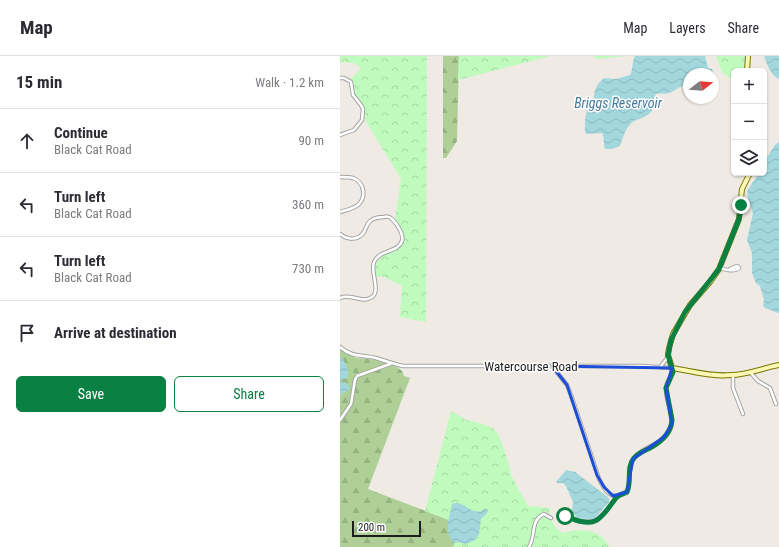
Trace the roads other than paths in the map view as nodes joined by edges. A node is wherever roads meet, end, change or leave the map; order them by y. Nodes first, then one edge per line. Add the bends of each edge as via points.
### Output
1 (748, 56) edge
2 (747, 68) edge
3 (340, 78) edge
4 (340, 135) edge
5 (748, 176) edge
6 (340, 177) edge
7 (340, 212) edge
8 (340, 234) edge
9 (719, 268) junction
10 (730, 269) dead end
11 (340, 298) edge
12 (340, 347) edge
13 (668, 356) junction
14 (390, 364) junction
15 (779, 365) edge
16 (552, 366) junction
17 (661, 366) junction
18 (672, 368) junction
19 (750, 372) junction
20 (733, 375) junction
21 (776, 404) dead end
22 (743, 414) dead end
23 (340, 420) edge
24 (617, 496) junction
25 (565, 516) dead end
26 (551, 518) dead end
27 (529, 547) edge

1 - 2 street
3 - 4 street via 351,82 353,95 361,105 363,115 361,123 354,130
5 - 9 street via 742,189 739,219
6 - 7 street via 357,180 362,186 363,193 357,205
8 - 11 street via 346,238 355,238 363,233 370,221 385,216 393,219 402,233 400,245 379,255 374,263 374,296 363,300 348,295
9 - 10 street
9 - 13 street via 685,312 671,340
12 - 14 street via 352,354
13 - 17 street
13 - 18 street
14 - 16 street, Watercourse Road
14 - 23 street via 357,376 351,404
15 - 19 street
16 - 17 street, Watercourse Road
16 - 24 street via 572,395 599,478 607,491
17 - 18 street, Watercourse Road
18 - 20 street via 700,374
18 - 24 street via 666,388 672,416 670,428 664,438 633,459 629,468 628,489
19 - 20 street
19 - 21 street via 758,381 770,388
20 - 22 street via 733,388
24 - 25 street via 595,521 574,520
26 - 27 street via 544,514 538,518

